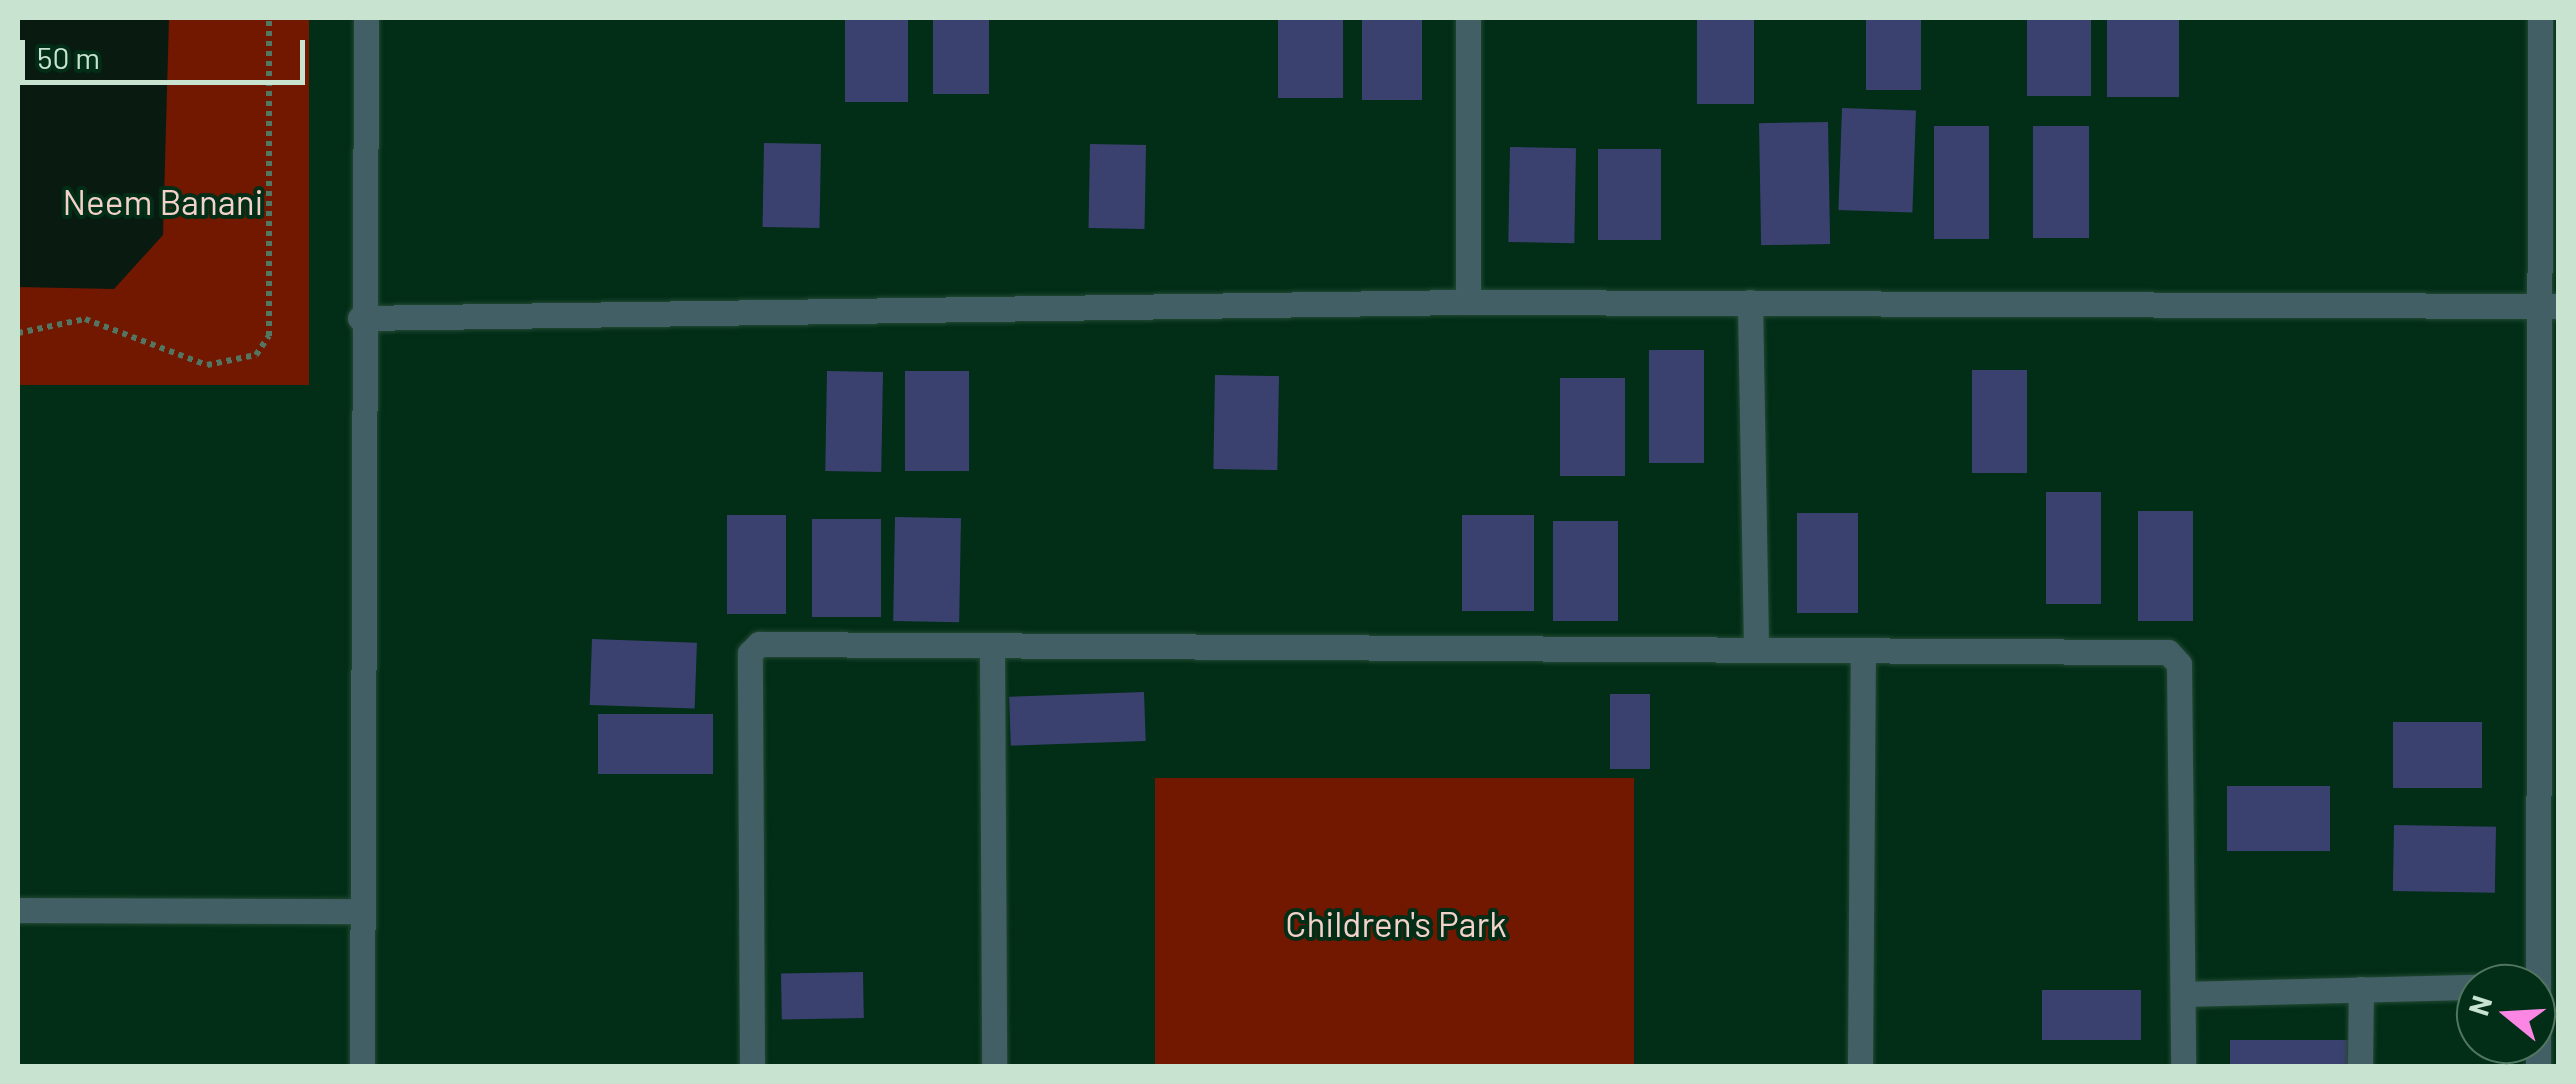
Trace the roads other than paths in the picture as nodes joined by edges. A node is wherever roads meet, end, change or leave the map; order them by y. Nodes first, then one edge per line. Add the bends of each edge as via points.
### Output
1 (366, 18) edge
2 (1468, 18) edge
3 (2540, 18) edge
4 (1468, 302) junction
5 (1750, 302) junction
6 (2548, 306) edge
7 (360, 318) junction
8 (992, 645) junction
9 (1756, 649) junction
10 (1863, 650) junction
11 (18, 910) edge
12 (362, 910) junction
13 (2537, 964) edge
14 (2456, 987) edge
15 (2360, 989) junction
16 (2183, 994) junction
17 (362, 1066) edge
18 (752, 1066) edge
19 (994, 1066) edge
20 (1860, 1066) edge
21 (2182, 1066) edge
22 (2360, 1066) edge

1 - 7 street
2 - 4 street
3 - 6 street
4 - 5 street
4 - 7 street
5 - 6 street
5 - 9 street
6 - 13 street
7 - 12 street
8 - 9 street
8 - 18 street via 750,646
8 - 19 street
9 - 10 street
10 - 16 street via 2177,656
10 - 20 street
11 - 12 street
12 - 17 street
14 - 15 street
15 - 16 street
15 - 22 street
16 - 21 street

